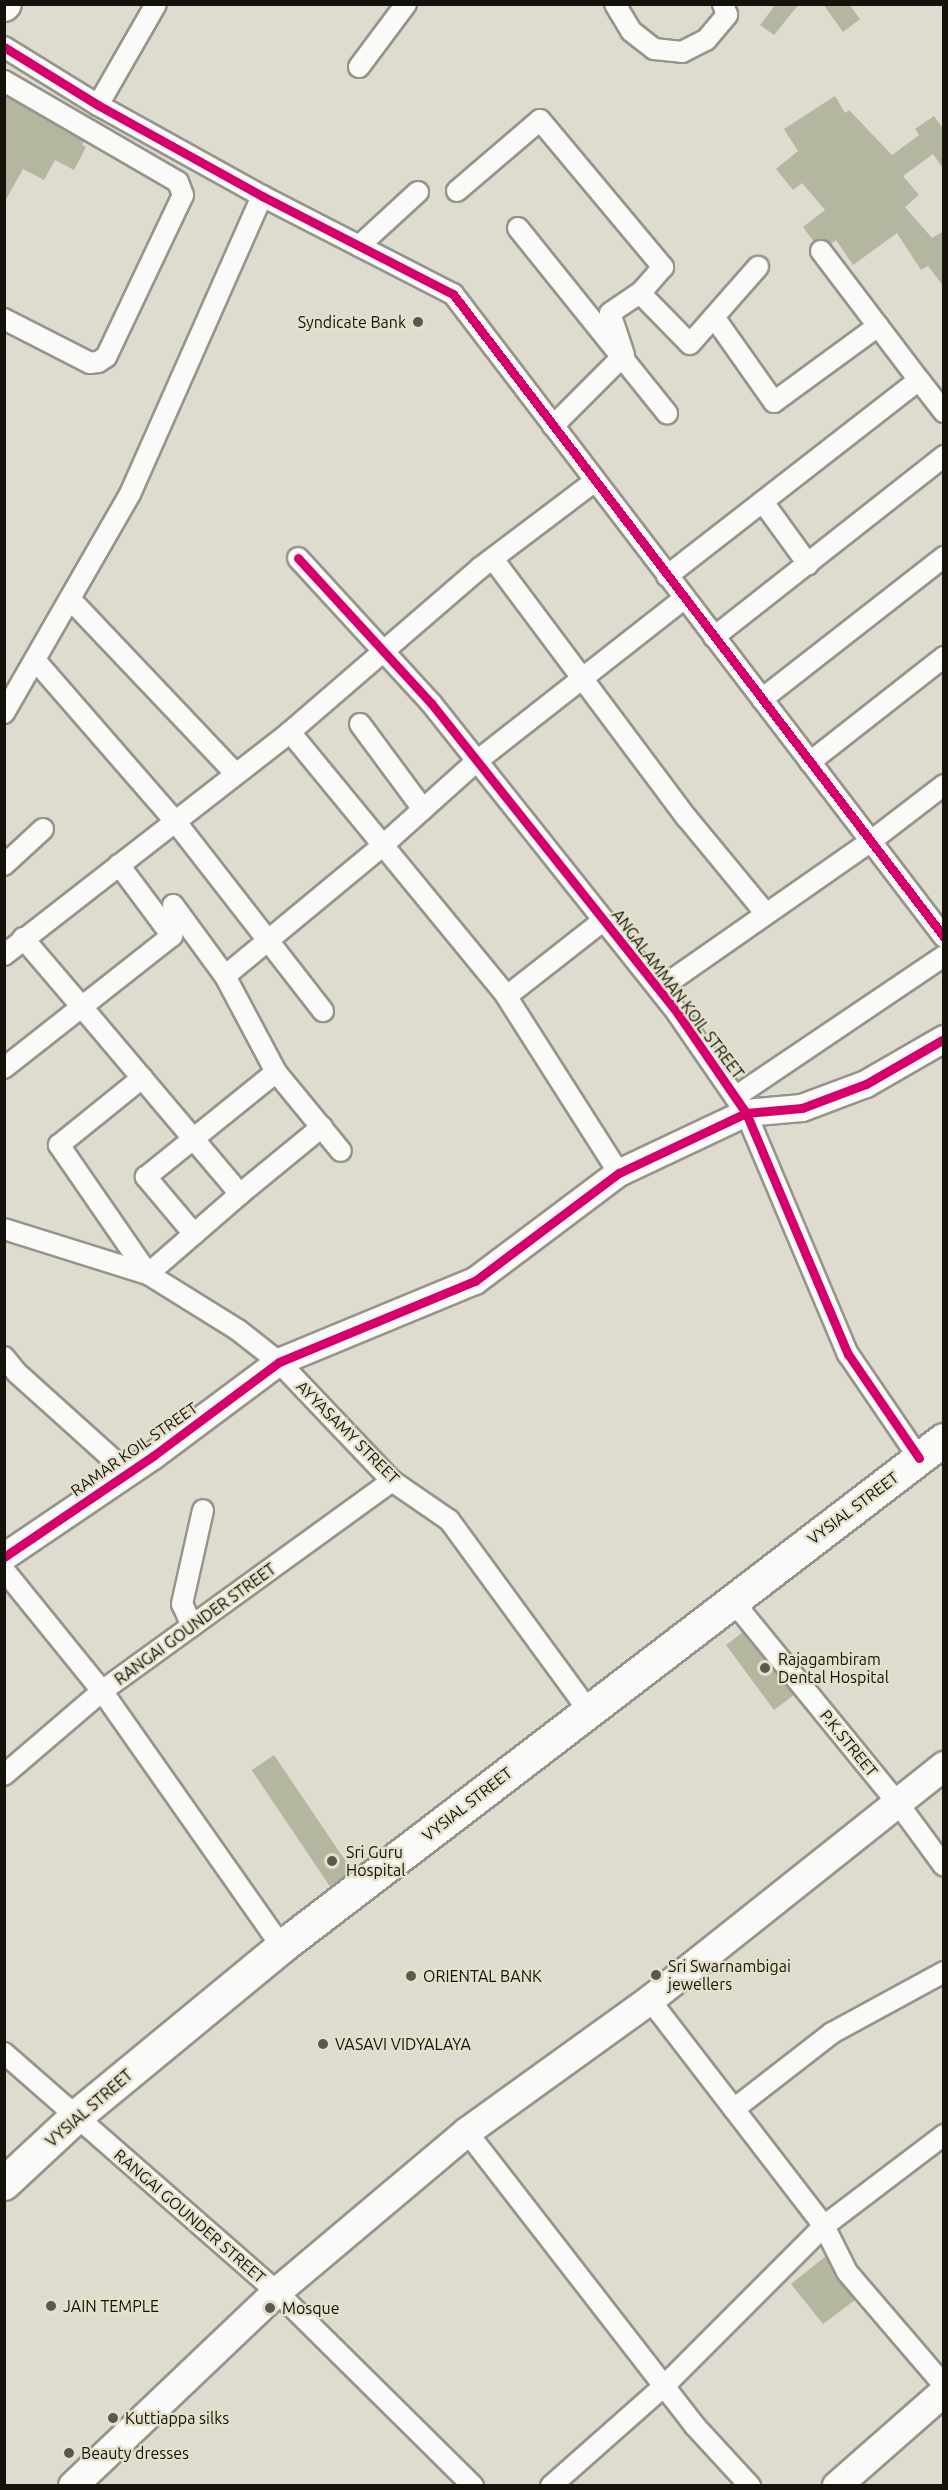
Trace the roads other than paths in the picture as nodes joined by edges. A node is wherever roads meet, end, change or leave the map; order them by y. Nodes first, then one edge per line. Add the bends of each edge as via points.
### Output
1 (156, 4) edge
2 (406, 4) edge
3 (615, 4) edge
4 (723, 4) edge
5 (4, 47) edge
6 (359, 67) dead end
7 (4, 81) edge
8 (98, 105) junction
9 (456, 191) dead end
10 (418, 192) dead end
11 (262, 196) junction
12 (518, 228) dead end
13 (359, 246) junction
14 (821, 251) dead end
15 (758, 267) dead end
16 (640, 293) junction
17 (714, 317) junction
18 (4, 319) edge
19 (878, 326) junction
20 (624, 355) junction
21 (919, 380) junction
22 (944, 412) edge
23 (667, 413) dead end
24 (553, 426) junction
25 (944, 456) edge
26 (595, 481) junction
27 (763, 502) junction
28 (944, 557) edge
29 (298, 558) dead end
30 (493, 559) junction
31 (808, 564) junction
32 (668, 576) junction
33 (685, 598) junction
34 (70, 599) junction
35 (714, 637) junction
36 (385, 649) junction
37 (944, 657) edge
38 (35, 660) junction
39 (582, 679) junction
40 (762, 699) junction
41 (4, 713) edge
42 (360, 723) dead end
43 (290, 732) junction
44 (477, 761) junction
45 (810, 762) junction
46 (236, 774) junction
47 (944, 785) edge
48 (423, 809) junction
49 (175, 821) junction
50 (43, 829) dead end
51 (871, 841) junction
52 (381, 847) junction
53 (4, 865) edge
54 (119, 865) junction
55 (172, 904) dead end
56 (766, 914) junction
57 (604, 920) junction
58 (944, 937) edge
59 (268, 940) junction
60 (11, 946) edge
61 (944, 956) edge
62 (225, 975) junction
63 (658, 989) junction
64 (507, 996) junction
65 (82, 1007) junction
66 (323, 1011) dead end
67 (944, 1039) edge
68 (4, 1068) edge
69 (276, 1072) junction
70 (142, 1078) junction
71 (741, 1105) junction
72 (322, 1128) junction
73 (193, 1138) junction
74 (341, 1151) dead end
75 (619, 1173) junction
76 (240, 1194) junction
77 (5, 1227) edge
78 (194, 1234) junction
79 (148, 1274) junction
80 (4, 1357) edge
81 (279, 1362) junction
82 (931, 1449) edge
83 (128, 1473) junction
84 (392, 1481) junction
85 (202, 1510) dead end
86 (4, 1557) edge
87 (4, 1570) edge
88 (732, 1600) junction
89 (192, 1626) junction
90 (102, 1691) junction
91 (588, 1710) junction
92 (944, 1766) edge
93 (4, 1775) edge
94 (897, 1802) junction
95 (944, 1866) edge
96 (282, 1947) junction
97 (944, 1972) edge
98 (650, 2000) junction
99 (4, 2053) edge
100 (734, 2109) junction
101 (76, 2116) junction
102 (467, 2132) junction
103 (944, 2135) edge
104 (4, 2184) edge
105 (824, 2226) junction
106 (277, 2292) junction
107 (944, 2385) edge
108 (664, 2386) junction
109 (944, 2392) edge
110 (73, 2486) edge
111 (473, 2486) edge
112 (551, 2486) edge
113 (750, 2486) edge
114 (837, 2486) edge

1 - 8 street
2 - 6 street
3 - 4 street via 631,31 654,49 682,52 706,40 727,15
5 - 8 street
7 - 18 street via 178,182 183,195 106,357 90,363
8 - 11 street
9 - 16 street via 540,120 663,267
10 - 13 street
11 - 13 street
11 - 34 street via 130,494
12 - 20 street
13 - 24 street via 453,294
14 - 19 street
15 - 17 street
16 - 17 street via 690,344
16 - 20 street via 610,313
17 - 19 street via 774,402
19 - 21 street
20 - 23 street
20 - 24 street
21 - 22 street
21 - 27 street
24 - 26 street
25 - 31 street
26 - 30 street
26 - 32 street
27 - 31 street
27 - 32 street
28 - 40 street
29 - 36 street, ANGALAMMAN KOIL STREET
30 - 36 street
30 - 39 street
31 - 35 street
32 - 33 street
33 - 35 street
33 - 39 street
34 - 38 street
34 - 46 street
35 - 40 street
36 - 43 street
36 - 44 street, ANGALAMMAN KOIL STREET
37 - 45 street
38 - 41 street
38 - 49 street
39 - 44 street
39 - 56 street
40 - 45 street
42 - 48 street
43 - 46 street
43 - 52 street
44 - 48 street
44 - 57 street, ANGALAMMAN KOIL STREET
45 - 51 street
46 - 49 street
47 - 51 street
48 - 52 street
49 - 54 street
49 - 59 street
50 - 53 street
51 - 56 street
51 - 58 street
52 - 59 street
52 - 64 street
54 - 60 street
54 - 65 street via 172,936
55 - 62 street
56 - 63 street
57 - 63 street, ANGALAMMAN KOIL STREET
57 - 64 street
59 - 62 street
59 - 66 street
60 - 65 street
61 - 71 street
62 - 69 street
63 - 71 street, ANGALAMMAN KOIL STREET
64 - 75 street
65 - 68 street
65 - 70 street
67 - 71 street via 866,1084 802,1108
69 - 72 street
69 - 73 street
70 - 73 street
70 - 79 street via 59,1144
71 - 75 street, RAMAR KOIL STREET
71 - 82 street, ANGALAMMAN KOIL STREET via 848,1354
72 - 74 street
72 - 76 street
73 - 76 street
73 - 78 street via 146,1177
75 - 81 street, RAMAR KOIL STREET via 475,1281
76 - 78 street
77 - 79 street, AYYASAMY STREET
78 - 79 street
79 - 81 street, AYYASAMY STREET via 238,1330
80 - 83 street
81 - 83 street, RAMAR KOIL STREET
81 - 84 street, AYYASAMY STREET
82 - 88 main road, VYSIAL STREET
83 - 86 street, RAMAR KOIL STREET
84 - 89 street, RANGAI GOUNDER STREET
84 - 91 street, AYYASAMY STREET via 449,1520
85 - 89 street via 182,1604
87 - 90 street
88 - 91 main road, VYSIAL STREET
88 - 94 street, P.K.STREET
89 - 90 street, RANGAI GOUNDER STREET
90 - 93 street, RANGAI GOUNDER STREET
90 - 96 street
91 - 96 main road, VYSIAL STREET
92 - 94 main road
94 - 95 street, P.K.STREET
94 - 98 main road
96 - 101 main road, VYSIAL STREET
97 - 100 street via 832,2032
98 - 100 street
98 - 102 main road
99 - 101 street, RANGAI GOUNDER STREET
100 - 105 street
101 - 104 main road, VYSIAL STREET
101 - 106 street, RANGAI GOUNDER STREET
102 - 106 main road
102 - 108 street
103 - 105 street
105 - 107 street via 847,2272
105 - 108 street
106 - 110 main road
106 - 111 street, RANGAI GOUNDER STREET
108 - 112 street
108 - 113 street
109 - 114 main road

